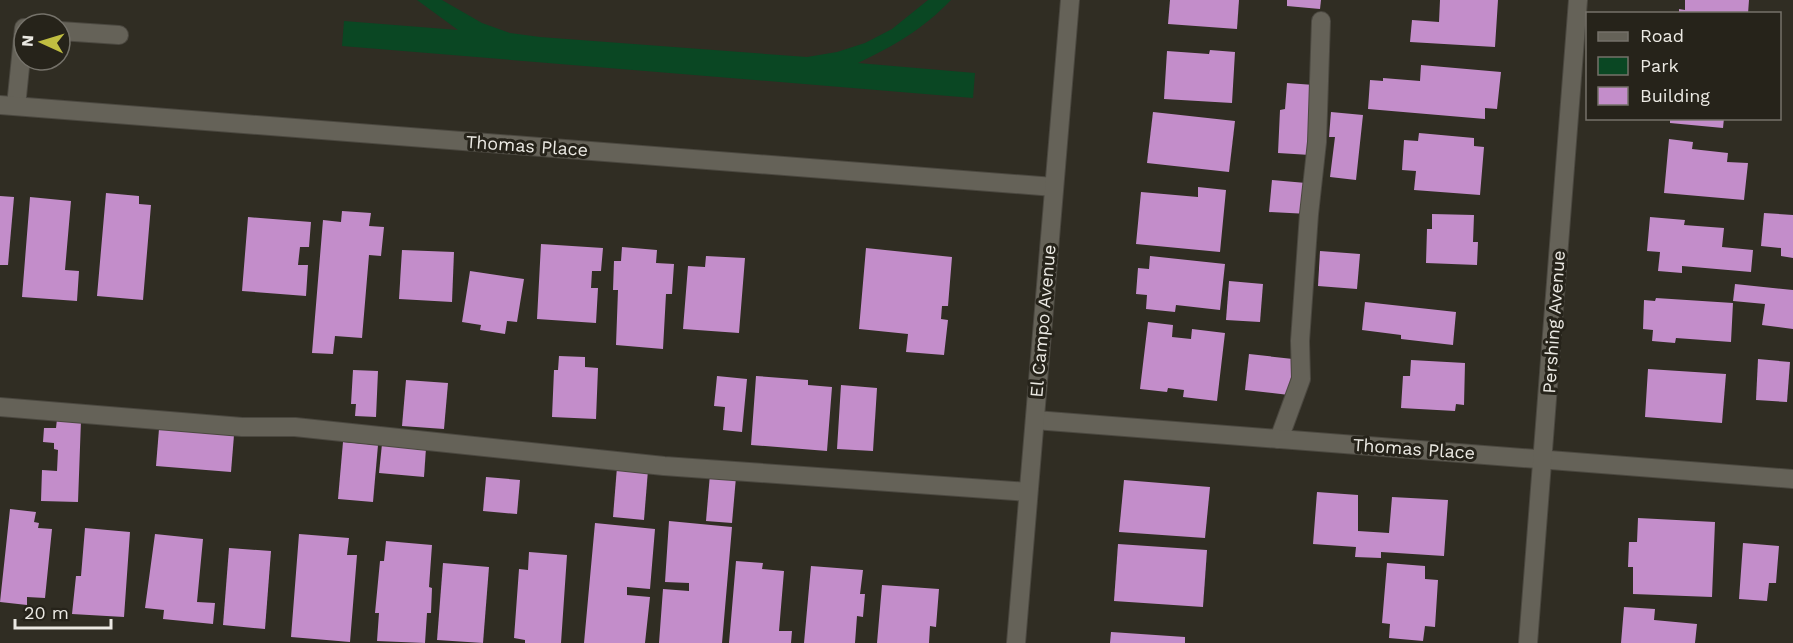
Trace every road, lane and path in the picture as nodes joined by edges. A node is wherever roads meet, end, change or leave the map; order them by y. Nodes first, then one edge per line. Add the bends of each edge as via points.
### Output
1 (1070, 0) edge
2 (1578, 0) edge
3 (1321, 21) dead end
4 (72, 32) edge
5 (119, 35) dead end
6 (15, 72) edge
7 (8, 105) edge
8 (1054, 187) junction
9 (0, 407) edge
10 (1035, 420) junction
11 (1279, 439) junction
12 (1543, 459) junction
13 (1793, 479) edge
14 (1028, 492) junction
15 (1016, 643) edge
16 (1528, 643) edge

1 - 8 street, El Campo Avenue
2 - 12 street, Pershing Avenue
3 - 11 street via 1317,142 1300,341 1301,379
4 - 5 street
6 - 7 street
7 - 8 street, Thomas Place
8 - 10 street, El Campo Avenue
9 - 14 street via 230,426 295,427 664,466
10 - 11 street, Thomas Place
10 - 14 street, El Campo Avenue
11 - 12 street, Thomas Place
12 - 13 street, Thomas Place
12 - 16 street, Pershing Avenue
14 - 15 street, El Campo Avenue

